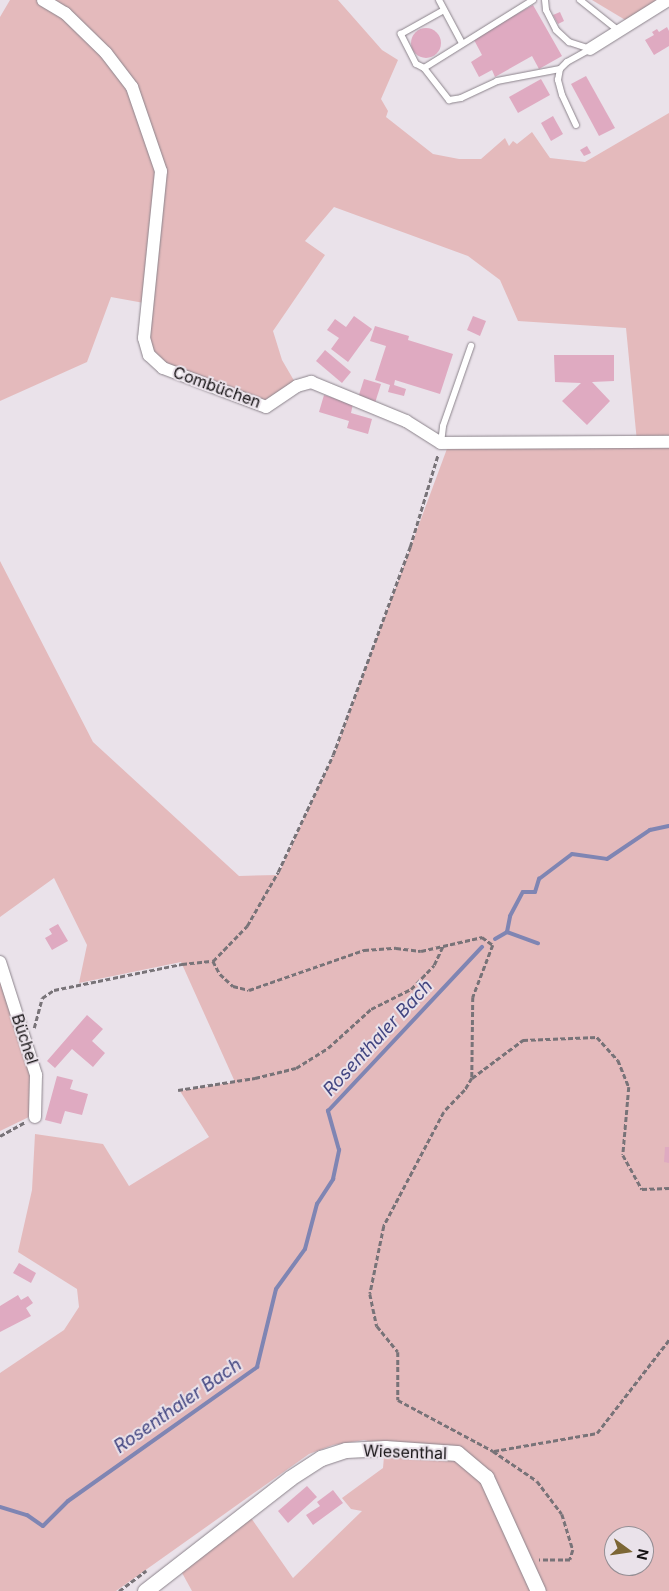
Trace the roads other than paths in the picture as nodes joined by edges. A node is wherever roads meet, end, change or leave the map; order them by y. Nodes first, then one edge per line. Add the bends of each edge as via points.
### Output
1 (43, 0) edge
2 (439, 0) edge
3 (533, 0) edge
4 (545, 0) edge
5 (580, 0) edge
6 (668, 0) edge
7 (444, 10) junction
8 (619, 31) junction
9 (462, 43) junction
10 (590, 49) junction
11 (424, 68) junction
12 (560, 69) junction
13 (576, 124) dead end
14 (471, 346) dead end
15 (669, 442) edge
16 (441, 443) junction
17 (0, 962) edge
18 (35, 1117) road end
19 (146, 1591) edge
20 (538, 1591) edge

1 - 16 street, Combüchen via 65,13 106,53 132,86 161,171 144,338 149,355 164,368 266,407 297,386 310,382 406,421
2 - 7 lane
3 - 9 lane
4 - 10 lane via 546,10 556,30 569,42
5 - 8 lane
6 - 8 street
7 - 9 lane
7 - 11 lane via 401,34 416,64
8 - 10 street
9 - 11 lane
10 - 12 lane
11 - 12 lane via 448,100 461,98 497,81
12 - 13 lane via 558,80 562,95
14 - 16 lane via 443,426
15 - 16 street
17 - 18 street, Büchel via 36,1075
19 - 20 street, Wiesenthal via 290,1478 321,1458 346,1450 385,1448 458,1454 486,1477

